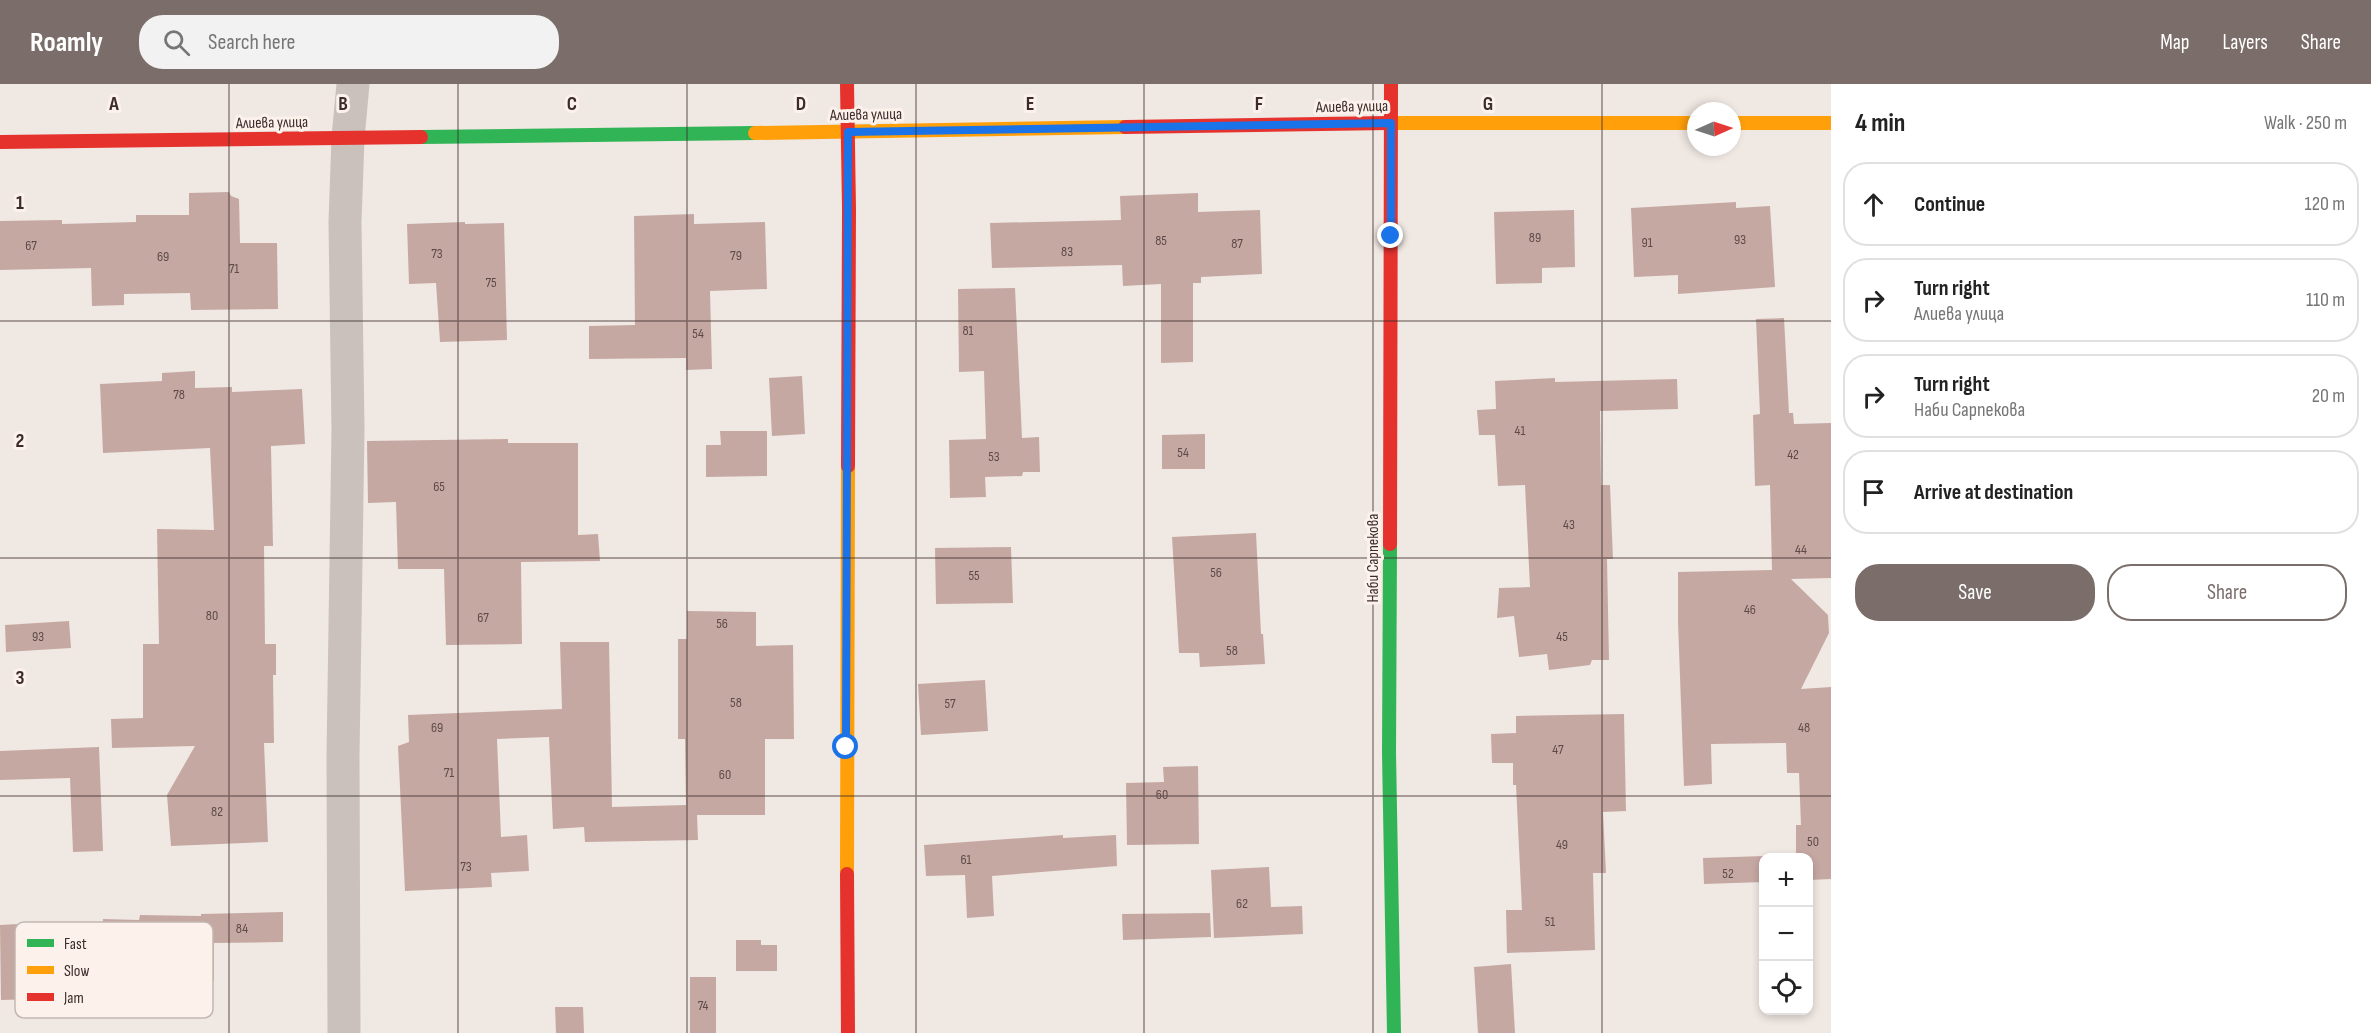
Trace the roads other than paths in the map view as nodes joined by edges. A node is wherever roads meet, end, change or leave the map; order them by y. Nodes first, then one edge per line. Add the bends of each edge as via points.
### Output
1 (353, 84) edge
2 (847, 84) edge
3 (1391, 84) edge
4 (1391, 123) junction
5 (1687, 123) edge
6 (1741, 123) edge
7 (1831, 123) edge
8 (848, 132) junction
9 (348, 138) junction
10 (0, 142) edge
11 (344, 1033) edge
12 (848, 1033) edge
13 (1394, 1033) edge

1 - 9 street
2 - 8 street
3 - 4 street, Наби Сарпекова
4 - 5 street, Алиева улица
4 - 8 street, Алиева улица
4 - 13 street, Наби Сарпекова via 1389,753
6 - 7 street
8 - 9 street, Алиева улица
8 - 12 street
9 - 10 street, Алиева улица
9 - 11 street

